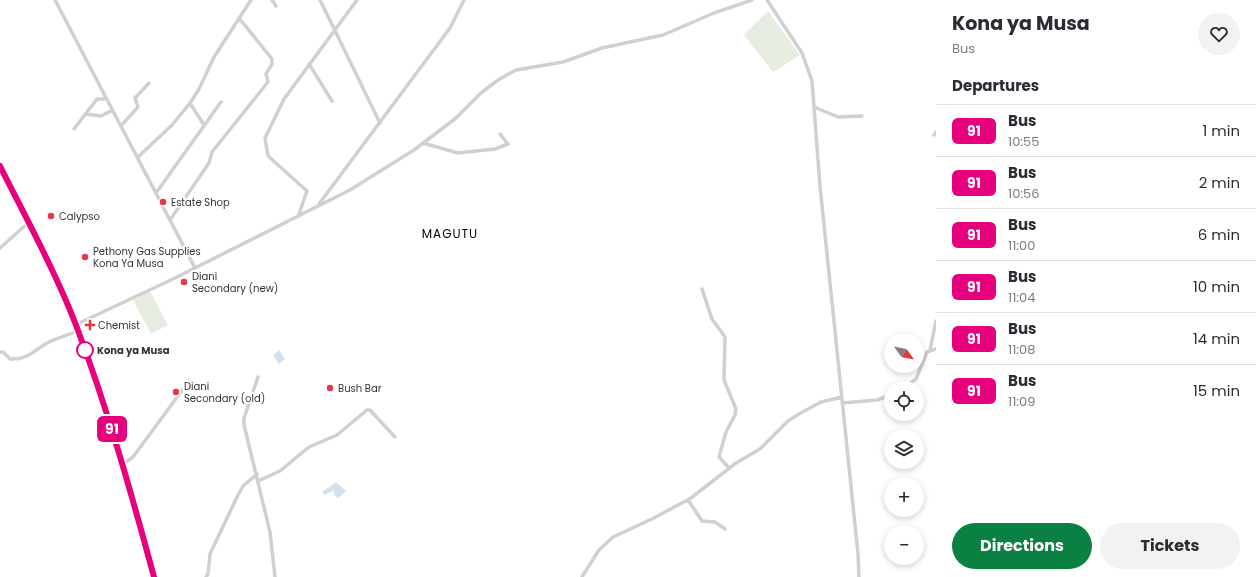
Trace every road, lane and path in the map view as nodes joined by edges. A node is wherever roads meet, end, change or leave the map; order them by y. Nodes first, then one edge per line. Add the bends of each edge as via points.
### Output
1 (55, 0) edge
2 (251, 0) edge
3 (272, 0) edge
4 (320, 0) edge
5 (357, 0) edge
6 (464, 0) edge
7 (752, 0) edge
8 (767, 0) edge
9 (276, 6) dead end
10 (239, 18) junction
11 (335, 31) junction
12 (309, 64) junction
13 (149, 83) dead end
14 (107, 99) junction
15 (332, 101) dead end
16 (221, 102) dead end
17 (190, 103) junction
18 (814, 107) junction
19 (113, 110) junction
20 (86, 114) junction
21 (862, 116) dead end
22 (380, 123) junction
23 (204, 125) junction
24 (121, 126) junction
25 (74, 128) dead end
26 (500, 134) dead end
27 (423, 143) junction
28 (138, 157) junction
29 (0, 166) edge
30 (3, 175) edge
31 (156, 193) junction
32 (318, 205) junction
33 (299, 214) junction
34 (170, 220) junction
35 (28, 223) junction
36 (0, 248) edge
37 (195, 268) junction
38 (702, 290) dead end
39 (936, 321) edge
40 (75, 324) junction
41 (78, 331) junction
42 (936, 349) edge
43 (930, 350) junction
44 (0, 352) edge
45 (258, 378) dead end
46 (189, 381) dead end
47 (913, 381) edge
48 (842, 397) junction
49 (884, 398) edge
50 (842, 403) junction
51 (395, 437) dead end
52 (122, 465) junction
53 (729, 468) junction
54 (257, 474) junction
55 (258, 481) junction
56 (688, 500) junction
57 (725, 528) dead end
58 (154, 577) edge
59 (206, 577) edge
60 (275, 577) edge
61 (582, 577) edge
62 (859, 577) edge

1 - 14 street
2 - 10 street
3 - 9 street
4 - 11 street
5 - 11 street
6 - 22 street via 450,28
7 - 27 street via 714,13 663,36 602,48 563,62 516,70 481,93 456,118
8 - 18 street via 806,59 812,80
10 - 17 street via 214,57
10 - 34 street via 272,59 266,74 268,82 212,152 209,163
11 - 12 street
11 - 22 street
12 - 15 street
12 - 33 street via 284,99 265,138 268,156 307,191
13 - 24 street via 135,98 138,107
14 - 19 street
14 - 20 street via 97,99
16 - 23 street
17 - 23 street
17 - 28 street via 172,125
18 - 21 street via 838,117
18 - 48 street
19 - 20 street via 98,116
19 - 24 street
20 - 25 street
22 - 32 street
23 - 31 street
24 - 28 street
26 - 27 street via 508,144 495,149 458,153
27 - 32 street via 350,190
28 - 31 street
29 - 30 highway
30 - 35 highway
31 - 34 street
32 - 33 street
33 - 37 street
34 - 37 street
35 - 36 street
35 - 40 highway
37 - 40 street
38 - 53 street via 712,319 725,337 724,380 736,415 726,432 719,457
39 - 43 street
40 - 41 highway
41 - 44 street via 47,343 24,357 12,359
41 - 52 highway via 101,394
42 - 43 street
43 - 47 street via 924,356
45 - 54 street via 244,418
46 - 52 street via 133,457
48 - 50 street
48 - 53 street via 821,402 798,414 760,449
49 - 50 street
50 - 62 street
51 - 55 street via 370,410 367,410 337,435 308,447 280,471
52 - 58 highway
53 - 56 street
54 - 55 street
54 - 59 street via 243,486 237,497 210,554
55 - 60 street via 270,532
56 - 57 street via 702,521 715,522
56 - 61 street via 609,540 599,550

